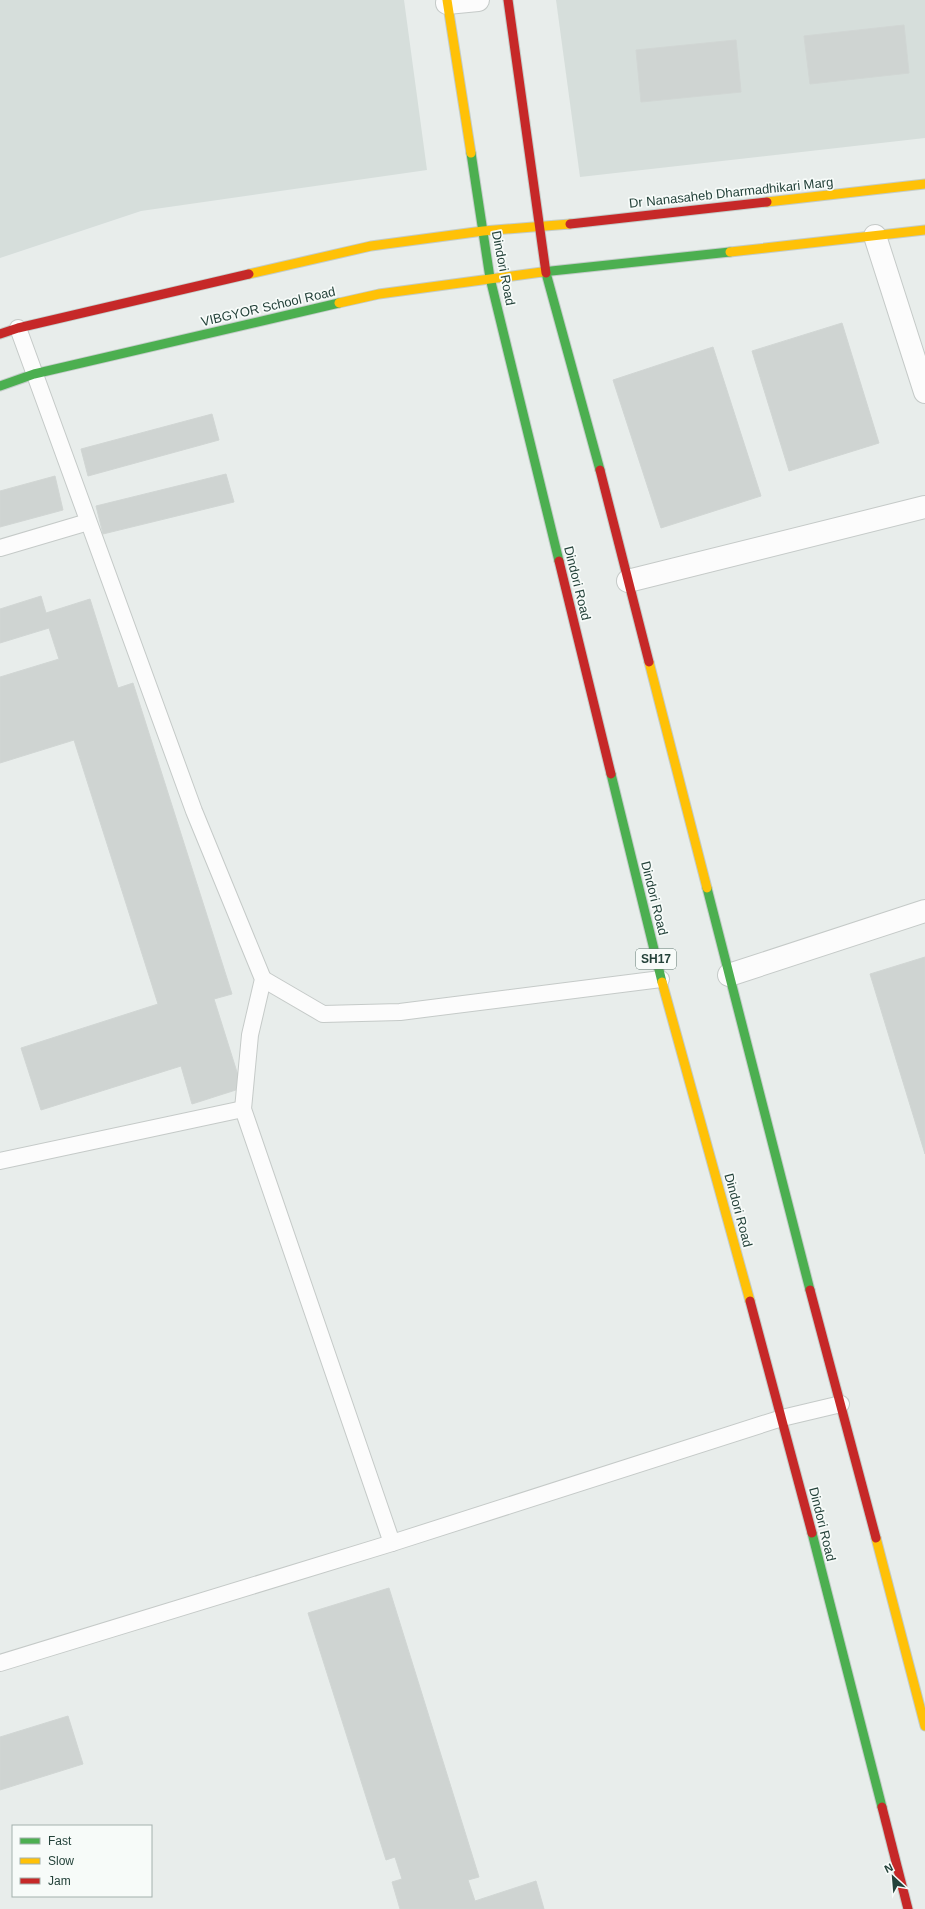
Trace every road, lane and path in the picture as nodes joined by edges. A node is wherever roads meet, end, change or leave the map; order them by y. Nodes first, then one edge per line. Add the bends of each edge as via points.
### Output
1 (478, 0) edge
2 (508, 0) edge
3 (447, 2) edge
4 (925, 184) edge
5 (540, 227) junction
6 (925, 230) edge
7 (483, 231) junction
8 (875, 236) junction
9 (546, 272) junction
10 (490, 278) junction
11 (18, 328) junction
12 (0, 334) edge
13 (34, 374) junction
14 (0, 386) edge
15 (925, 392) edge
16 (925, 507) edge
17 (88, 522) junction
18 (0, 548) edge
19 (628, 581) junction
20 (925, 911) edge
21 (729, 975) junction
22 (263, 979) junction
23 (661, 979) junction
24 (243, 1110) junction
25 (0, 1161) edge
26 (841, 1404) junction
27 (782, 1418) junction
28 (392, 1544) junction
29 (0, 1663) edge
30 (925, 1726) edge
31 (908, 1909) edge

1 - 3 street
2 - 5 main road
3 - 7 main road, Dindori Road / SH17
4 - 5 main road, Dr Nanasaheb Dharmadhikari Marg
5 - 7 main road
5 - 9 main road
6 - 8 main road
7 - 10 main road, Dindori Road / SH17
7 - 11 main road via 371,246
8 - 9 main road
8 - 15 street
9 - 10 main road, VIBGYOR School Road
9 - 19 main road
10 - 13 main road, VIBGYOR School Road via 379,294
10 - 23 main road, Dindori Road / SH17
11 - 12 main road
11 - 13 lane
13 - 14 main road, VIBGYOR School Road
13 - 17 lane
16 - 19 street
17 - 18 lane
17 - 22 lane via 194,810
19 - 21 main road
20 - 21 street
21 - 26 main road
22 - 23 lane via 323,1014 400,1012
22 - 24 lane via 250,1035
23 - 27 main road, Dindori Road / SH17
24 - 25 lane
24 - 28 lane
26 - 27 lane
26 - 30 main road
27 - 28 lane
27 - 31 main road, Dindori Road / SH17
28 - 29 lane

